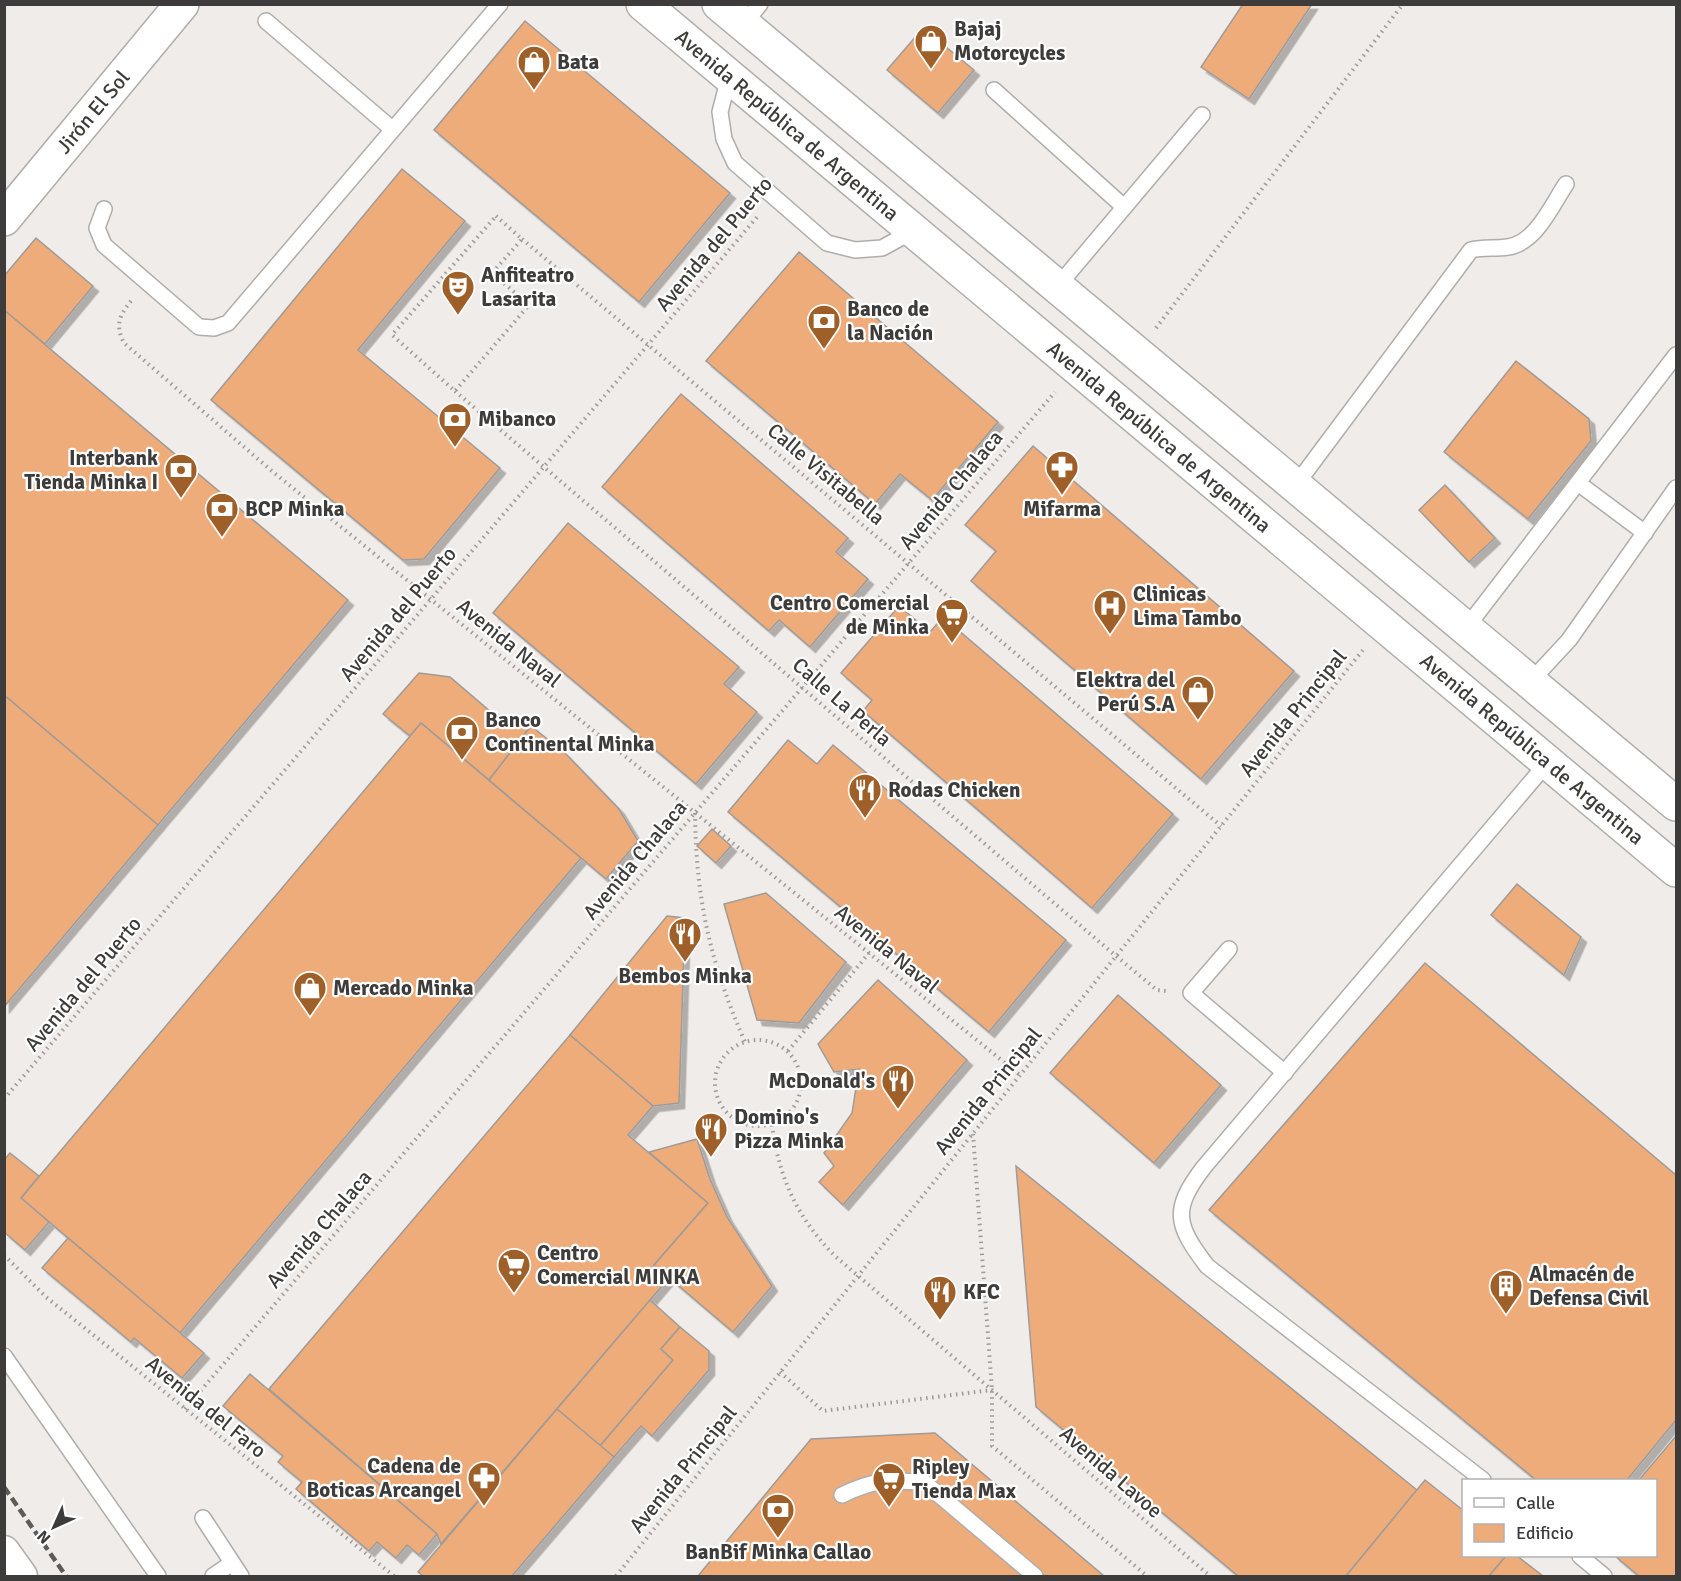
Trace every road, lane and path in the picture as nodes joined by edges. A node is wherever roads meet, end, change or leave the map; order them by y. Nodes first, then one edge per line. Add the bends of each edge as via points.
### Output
1 (182, 4) edge
2 (500, 4) edge
3 (643, 4) edge
4 (1403, 4) edge
5 (741, 11) edge
6 (266, 21) dead end
7 (729, 77) junction
8 (994, 90) dead end
9 (1202, 115) dead end
10 (392, 129) junction
11 (1566, 183) dead end
12 (774, 197) junction
13 (1124, 207) junction
14 (104, 209) dead end
15 (4, 219) edge
16 (913, 231) junction
17 (522, 238) junction
18 (147, 282) junction
19 (1057, 286) junction
20 (648, 344) junction
21 (1136, 353) junction
22 (1677, 355) edge
23 (1076, 367) junction
24 (455, 391) junction
25 (544, 467) junction
26 (1578, 483) junction
27 (1295, 486) junction
28 (1677, 488) edge
29 (1645, 533) junction
30 (909, 563) junction
31 (431, 599) junction
32 (1383, 624) junction
33 (1466, 628) junction
34 (1530, 682) junction
35 (802, 687) junction
36 (1548, 762) junction
37 (1677, 804) edge
38 (695, 812) junction
39 (1221, 826) junction
40 (1677, 870) edge
41 (1229, 949) dead end
42 (869, 953) junction
43 (1116, 956) junction
44 (1191, 993) junction
45 (745, 1042) junction
46 (788, 1051) junction
47 (1285, 1073) junction
48 (1020, 1075) junction
49 (4, 1099) edge
50 (772, 1125) junction
51 (973, 1133) junction
52 (4, 1255) edge
53 (859, 1275) junction
54 (4, 1356) edge
55 (780, 1372) junction
56 (992, 1390) junction
57 (185, 1409) junction
58 (1483, 1479) edge
59 (842, 1495) dead end
60 (203, 1518) dead end
61 (4, 1551) edge
62 (1581, 1557) edge
63 (232, 1563) junction
64 (22, 1576) edge
65 (158, 1576) edge
66 (213, 1576) edge
67 (241, 1576) edge
68 (394, 1576) edge
69 (616, 1576) edge
70 (1035, 1576) edge
71 (1147, 1576) edge
72 (1210, 1576) edge
73 (1604, 1576) edge

1 - 15 main road, Jirón El Sol
2 - 10 lane
3 - 7 main road, Avenida República de Argentina
4 - 21 path
5 - 19 main road
6 - 10 lane
7 - 12 lane via 720,112 724,139 735,163
7 - 16 main road, Avenida República de Argentina
8 - 13 lane
9 - 13 lane
10 - 18 lane via 228,322 214,328 199,327
11 - 27 lane via 1531,236 1509,247 1471,250
12 - 16 lane via 827,243 845,248 882,248
12 - 20 path, Avenida del Puerto
13 - 19 lane
14 - 18 lane via 97,228 104,245
16 - 23 main road, Avenida República de Argentina
17 - 20 path, Calle Visitabella
17 - 24 path via 492,273 529,305
17 - 24 path, Calle Visitabella via 496,216 392,335
18 - 31 path, Avenida Naval via 119,316 117,330 124,343 273,472
19 - 21 main road
20 - 25 path, Avenida del Puerto
20 - 30 path, Calle Visitabella
21 - 27 main road
22 - 26 lane
23 - 30 path, Avenida Chalaca
23 - 32 main road, Avenida República de Argentina
24 - 25 path, Calle La Perla
25 - 31 path, Avenida del Puerto
25 - 35 path, Calle La Perla
26 - 29 lane
26 - 33 lane
27 - 33 main road
28 - 29 lane
29 - 34 lane via 1569,640
30 - 35 path, Avenida Chalaca
30 - 39 path, Calle Visitabella
31 - 38 path, Avenida Naval
31 - 49 path, Avenida del Puerto
32 - 36 main road, Avenida República de Argentina
32 - 39 path, Avenida Principal
33 - 34 main road
34 - 37 main road
35 - 38 path, Avenida Chalaca
35 - 43 path, Calle La Perla
36 - 40 main road, Avenida República de Argentina
36 - 47 lane
38 - 42 path, Avenida Naval
38 - 45 path via 696,859 709,942
38 - 57 path, Avenida Chalaca
39 - 43 path, Avenida Principal
41 - 44 lane
42 - 46 path
42 - 48 path, Avenida Naval
43 - 44 path, Calle La Perla via 1157,990
43 - 48 path, Avenida Principal
44 - 47 lane
45 - 46 path via 775,1043
45 - 50 path via 721,1060 716,1074 718,1096 729,1116 742,1123
46 - 50 path via 802,1078 801,1092 785,1118
47 - 58 lane via 1187,1190 1180,1213 1186,1238 1207,1266
48 - 51 path, Avenida Principal
50 - 53 path, Avenida Lavoe via 776,1155 798,1211 815,1236
51 - 53 path, Avenida Principal
51 - 56 path
52 - 57 path, Avenida del Faro via 46,1297
53 - 55 path, Avenida Principal
53 - 56 path, Avenida Lavoe
54 - 65 lane
55 - 56 path via 823,1411
55 - 69 path, Avenida Principal
56 - 71 path via 992,1446
56 - 72 path, Avenida Lavoe
57 - 68 path, Avenida del Faro
59 - 70 lane via 866,1483 925,1483
60 - 63 lane
61 - 64 street
62 - 73 lane
63 - 66 lane
63 - 67 lane

